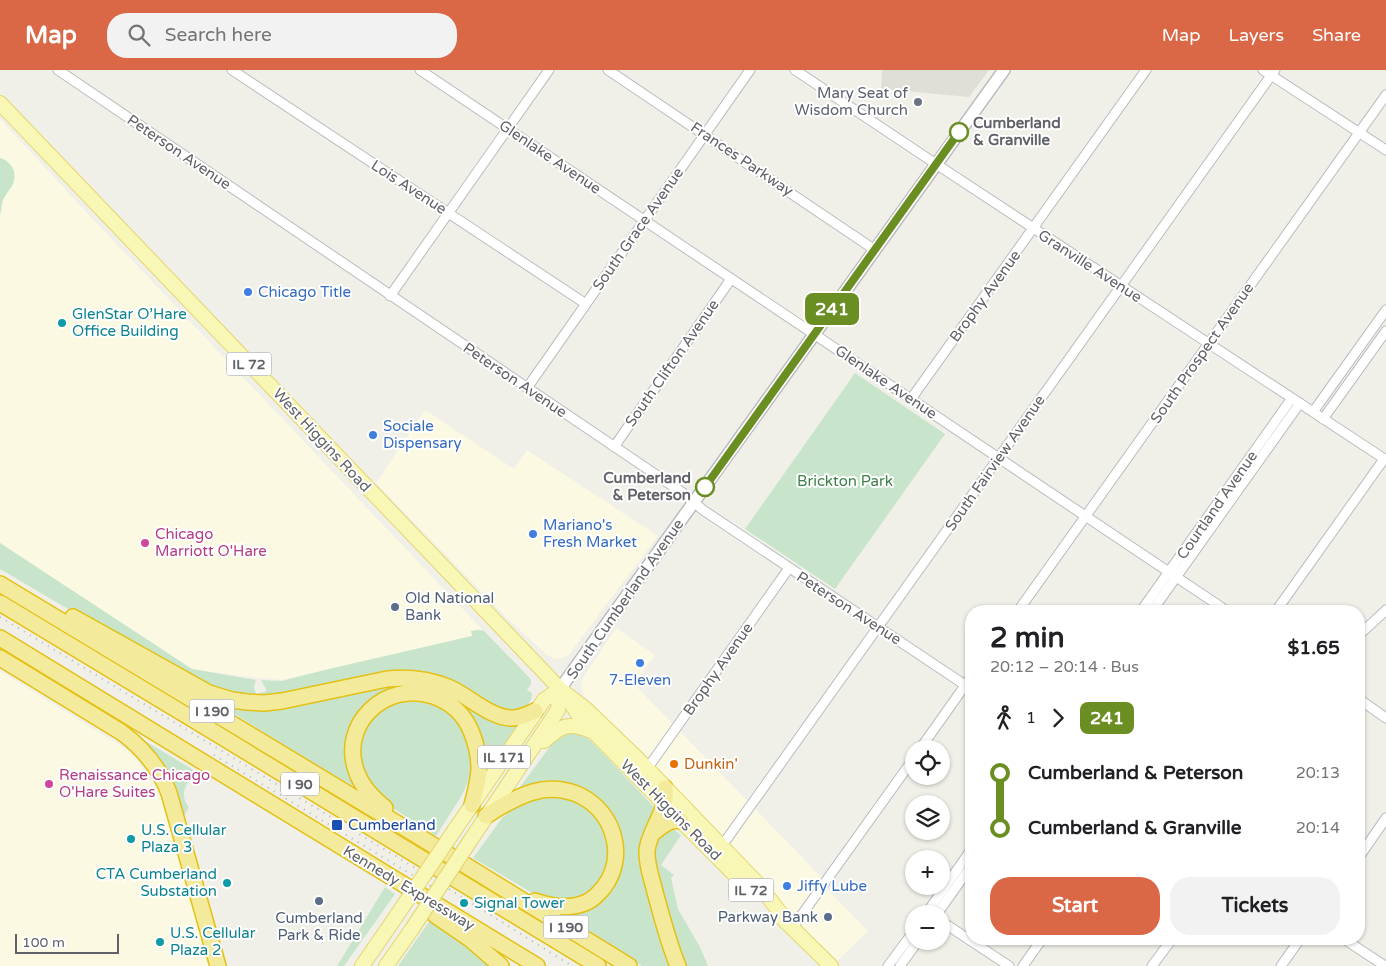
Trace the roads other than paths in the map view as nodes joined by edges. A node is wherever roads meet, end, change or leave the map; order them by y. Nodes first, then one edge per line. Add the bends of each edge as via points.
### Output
1 (58, 70) edge
2 (232, 70) edge
3 (420, 70) edge
4 (549, 70) edge
5 (608, 70) edge
6 (750, 70) edge
7 (795, 70) edge
8 (1004, 70) edge
9 (1146, 70) edge
10 (1263, 70) edge
11 (1273, 73) edge
12 (1386, 95) edge
13 (0, 103) edge
14 (508, 129) junction
15 (1359, 133) junction
16 (705, 134) junction
17 (1386, 150) edge
18 (936, 164) junction
19 (449, 213) junction
20 (644, 220) junction
21 (1033, 228) junction
22 (875, 250) junction
23 (731, 279) junction
24 (1121, 286) junction
25 (390, 296) junction
26 (586, 304) junction
27 (1386, 310) edge
28 (1386, 331) edge
29 (814, 334) junction
30 (1209, 344) junction
31 (527, 388) junction
32 (911, 399) junction
33 (1296, 401) junction
34 (1313, 412) junction
35 (1323, 419) junction
36 (614, 447) junction
37 (998, 458) junction
38 (1385, 460) edge
39 (693, 503) junction
40 (1086, 516) junction
41 (789, 568) junction
42 (1173, 575) junction
43 (0, 577) edge
44 (0, 584) edge
45 (0, 603) edge
46 (1022, 605) edge
47 (1146, 605) edge
48 (1156, 605) edge
49 (1218, 605) edge
50 (1280, 605) edge
51 (1386, 610) edge
52 (878, 627) junction
53 (1365, 629) edge
54 (0, 638) edge
55 (0, 658) edge
56 (965, 685) edge
57 (560, 689) junction
58 (965, 691) edge
59 (1365, 703) edge
60 (535, 711) junction
61 (1386, 718) edge
62 (596, 733) junction
63 (927, 740) edge
64 (528, 754) junction
65 (647, 769) junction
66 (905, 770) edge
67 (665, 788) junction
68 (664, 804) junction
69 (472, 805) junction
70 (486, 816) junction
71 (1386, 818) edge
72 (681, 821) junction
73 (653, 833) junction
74 (424, 839) junction
75 (1365, 848) edge
76 (718, 851) junction
77 (965, 859) edge
78 (965, 874) edge
79 (408, 887) junction
80 (502, 887) junction
81 (933, 905) edge
82 (943, 905) edge
83 (790, 926) junction
84 (950, 927) edge
85 (965, 937) edge
86 (905, 943) edge
87 (977, 945) edge
88 (1038, 945) edge
89 (1168, 945) edge
90 (1296, 945) edge
91 (1353, 945) edge
92 (912, 950) edge
93 (218, 966) edge
94 (362, 966) edge
95 (386, 966) edge
96 (501, 966) edge
97 (537, 966) edge
98 (598, 966) edge
99 (629, 966) edge
100 (678, 966) edge
101 (831, 966) edge
102 (888, 966) edge
103 (900, 966) edge
104 (1009, 966) edge
105 (1023, 966) edge
106 (1152, 966) edge
107 (1281, 966) edge
108 (1385, 966) edge

1 - 25 street, Peterson Avenue
2 - 19 street, Lois Avenue
3 - 14 street, Glenlake Avenue
4 - 14 street
5 - 16 street, Frances Parkway
6 - 16 street, South Grace Avenue
7 - 18 street, Granville Avenue
8 - 18 street, South Cumberland Avenue
9 - 21 street, Brophy Avenue
10 - 11 street
11 - 15 street
11 - 24 street, South Fairview Avenue
12 - 15 street, South Prospect Avenue
13 - 57 main road, West Higgins Road / IL 72
14 - 19 street
14 - 20 street, Glenlake Avenue
15 - 17 street
15 - 30 street, South Prospect Avenue
16 - 20 street, South Grace Avenue
16 - 22 street, Frances Parkway
18 - 21 street, Granville Avenue
18 - 22 street, South Cumberland Avenue
19 - 25 street
19 - 26 street, Lois Avenue
20 - 23 street, Glenlake Avenue
20 - 26 street, South Grace Avenue
21 - 24 street, Granville Avenue
21 - 32 street, Brophy Avenue
22 - 29 street, South Cumberland Avenue
23 - 29 street, Glenlake Avenue
23 - 36 street, South Clifton Avenue
24 - 30 street, Granville Avenue
24 - 37 street, South Fairview Avenue
25 - 31 street, Peterson Avenue
26 - 31 street, South Grace Avenue
27 - 34 street
28 - 35 street
29 - 32 street, Glenlake Avenue
29 - 39 street, South Cumberland Avenue
30 - 33 street, Granville Avenue
30 - 40 street, South Prospect Avenue
31 - 36 street, Peterson Avenue
32 - 37 street, Glenlake Avenue
33 - 34 street, Granville Avenue
33 - 42 street, Courtland Avenue
34 - 35 street, Granville Avenue
35 - 38 street, Granville Avenue
36 - 39 street, Peterson Avenue
37 - 40 street, Glenlake Avenue
37 - 52 street, South Fairview Avenue
38 - 50 street
39 - 41 street, Peterson Avenue
39 - 57 street, South Cumberland Avenue
40 - 42 street, Glenlake Avenue
40 - 46 street, South Prospect Avenue
41 - 52 street, Peterson Avenue
41 - 65 street, Brophy Avenue
42 - 47 street, Courtland Avenue
42 - 48 street, Courtland Avenue
42 - 49 street, Glenlake Avenue
43 - 60 highway via 209,693 232,700 282,702 402,678 449,687 504,717 522,717
44 - 74 highway, I 190
45 - 98 highway, I 90
51 - 53 street
52 - 56 street, Peterson Avenue
52 - 76 street, South Fairview Avenue
54 - 79 highway, Kennedy Expressway / I 90
55 - 93 highway via 121,732 149,757 169,792
57 - 60 main road, IL 171
57 - 62 main road, West Higgins Road / IL 72
57 - 64 main road, IL 171 via 558,710
57 - 65 main road, West Higgins Road via 587,710
58 - 63 street
59 - 61 street
60 - 69 main road, IL 171
62 - 64 main road via 568,725 557,729
62 - 68 main road, West Higgins Road / IL 72
64 - 70 main road, IL 171
65 - 67 main road, West Higgins Road
66 - 83 street
67 - 68 highway
67 - 76 main road, West Higgins Road
68 - 72 main road, West Higgins Road / IL 72
68 - 73 highway
69 - 74 highway via 479,768 478,751 469,726 458,710 441,698 417,692 398,694 377,704 367,713 354,737 357,774 377,802
69 - 94 main road, IL 171, bridge
70 - 80 highway via 535,791 574,792 599,809 614,837 616,854 612,872 602,890 587,902 554,906
70 - 95 main road, IL 171, bridge
71 - 75 street
72 - 73 highway via 663,825
72 - 76 main road, West Higgins Road / IL 72
73 - 100 highway via 647,851 649,870
74 - 80 highway, I 190
76 - 83 main road, West Higgins Road / IL 72 via 753,892
77 - 81 street
78 - 82 street
79 - 96 highway via 436,916 470,938
79 - 97 highway, Kennedy Expressway / I 90
80 - 99 highway, I 190
83 - 101 main road, West Higgins Road / IL 72
84 - 85 street
86 - 102 street
87 - 104 street
88 - 105 street
89 - 106 street
90 - 107 street
91 - 108 street
92 - 103 street

